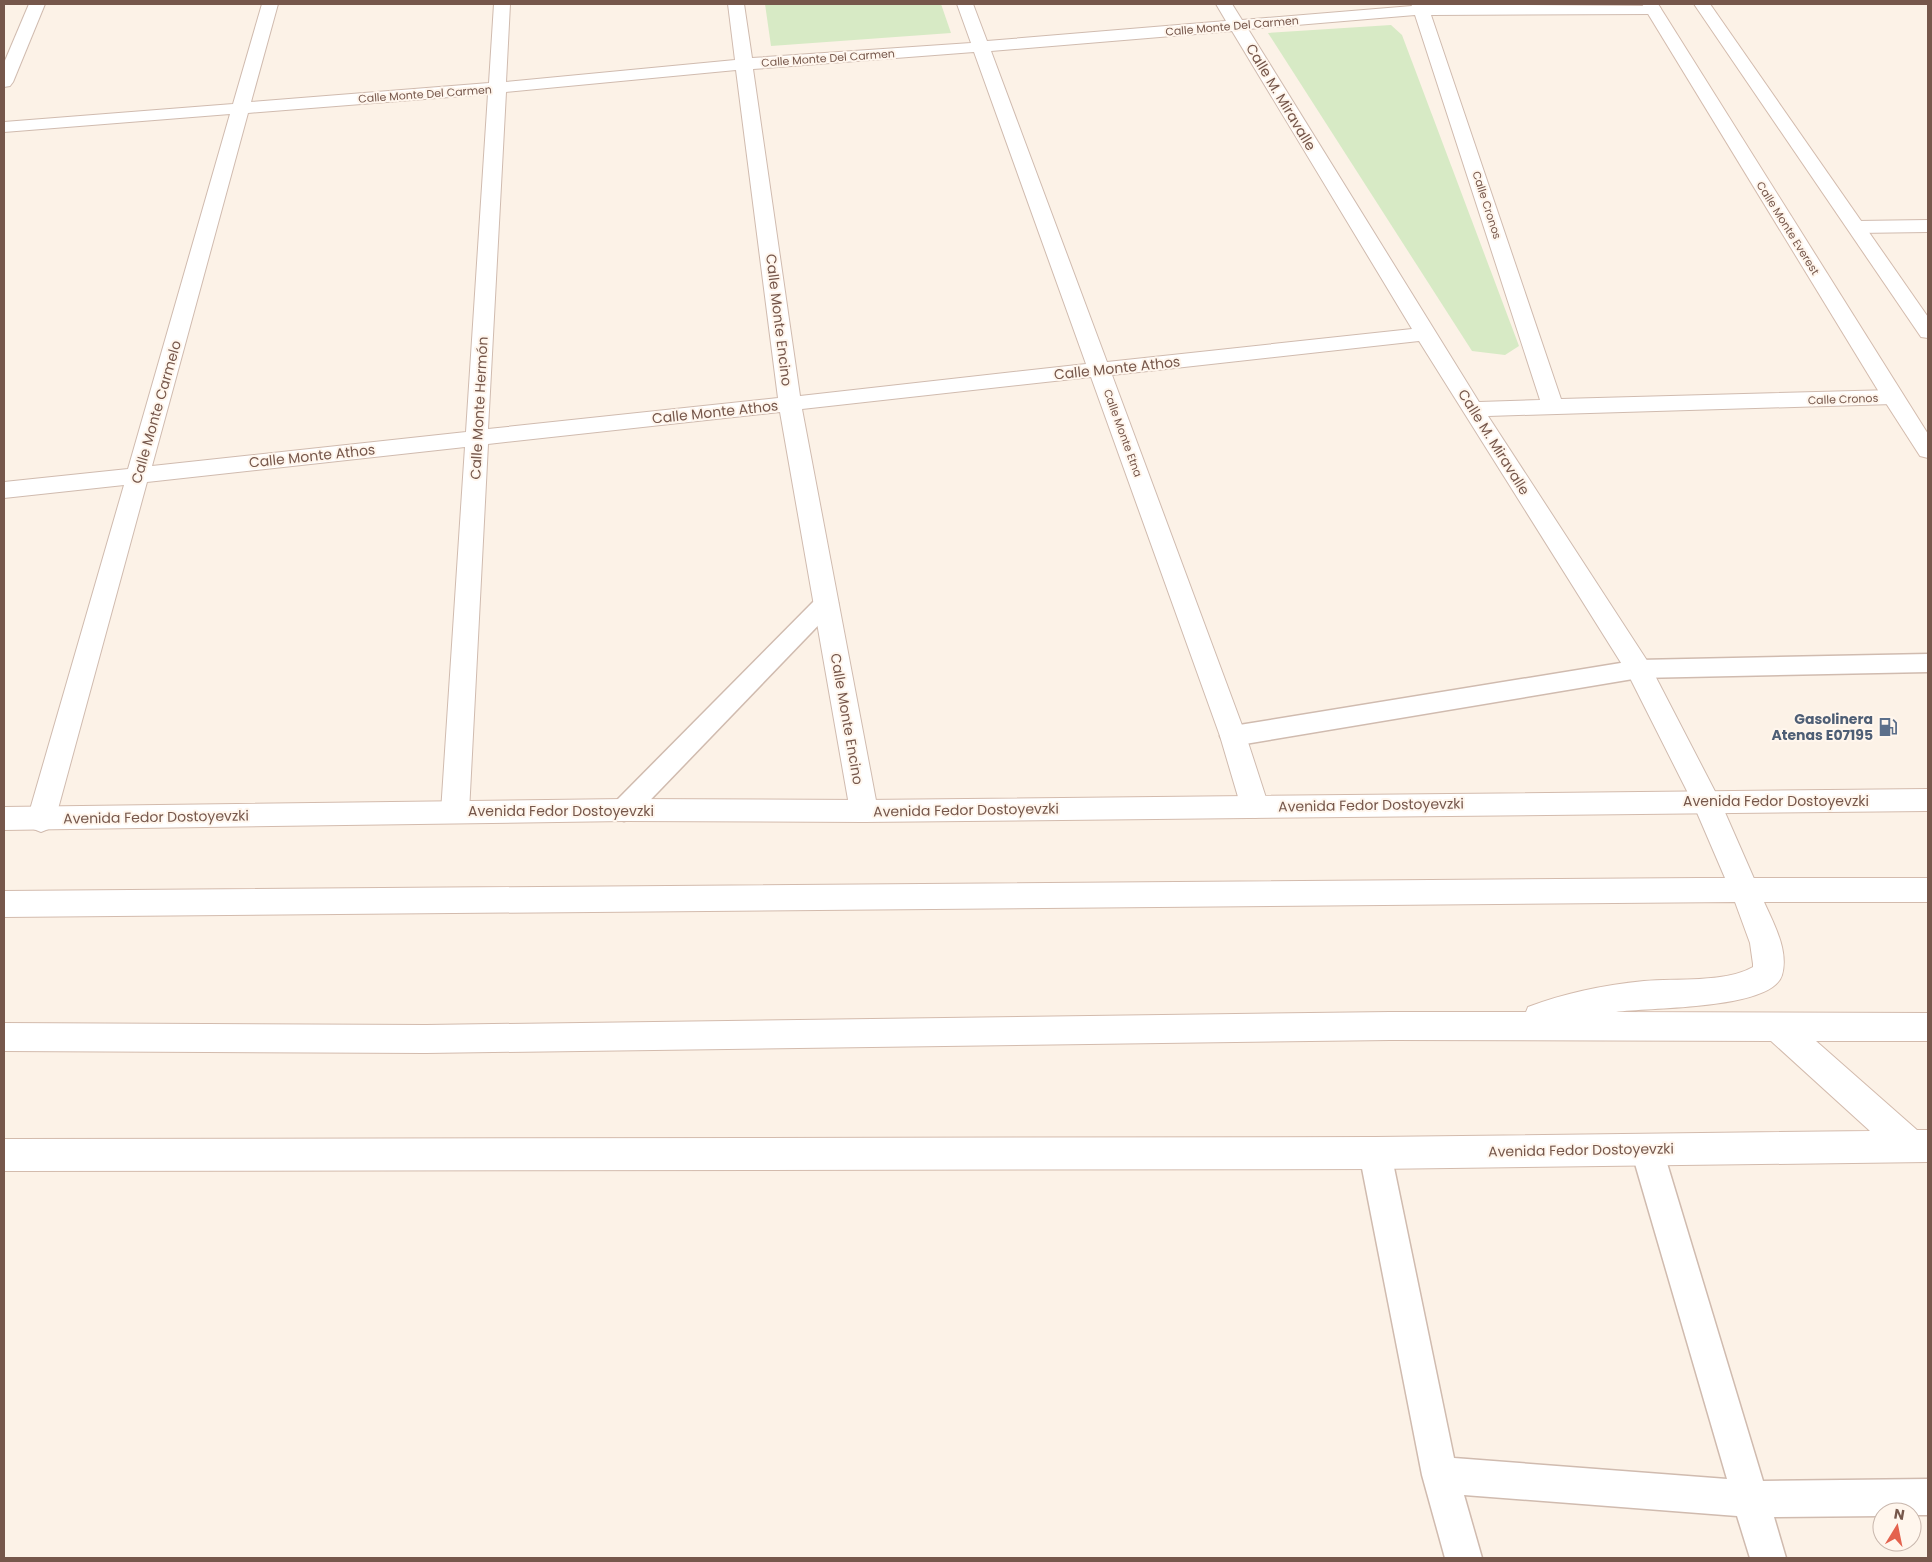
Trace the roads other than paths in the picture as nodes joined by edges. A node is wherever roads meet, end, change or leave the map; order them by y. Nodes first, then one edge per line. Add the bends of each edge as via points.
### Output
1 (37, 4) edge
2 (270, 4) edge
3 (502, 4) edge
4 (736, 4) edge
5 (965, 4) edge
6 (1224, 4) edge
7 (1702, 4) edge
8 (1652, 6) edge
9 (1421, 7) edge
10 (1237, 25) junction
11 (980, 47) junction
12 (746, 64) junction
13 (4, 82) edge
14 (497, 88) junction
15 (241, 108) junction
16 (4, 127) edge
17 (1928, 226) edge
18 (1856, 227) junction
19 (1928, 332) edge
20 (1426, 334) junction
21 (1100, 370) junction
22 (1893, 397) junction
23 (790, 404) junction
24 (1553, 407) junction
25 (1472, 409) junction
26 (477, 438) junction
27 (1928, 451) edge
28 (138, 475) junction
29 (4, 490) edge
30 (826, 602) junction
31 (1928, 663) edge
32 (1639, 669) junction
33 (1234, 736) junction
34 (1706, 801) junction
35 (1927, 803) edge
36 (1255, 807) junction
37 (624, 810) junction
38 (864, 811) junction
39 (455, 812) junction
40 (4, 819) edge
41 (42, 820) junction
42 (1744, 890) junction
43 (1928, 890) edge
44 (4, 904) edge
45 (1514, 1026) junction
46 (1928, 1027) edge
47 (1779, 1028) junction
48 (4, 1037) edge
49 (1920, 1146) edge
50 (1647, 1150) junction
51 (1375, 1152) junction
52 (4, 1155) edge
53 (1440, 1475) junction
54 (1928, 1497) edge
55 (1749, 1499) junction
56 (1464, 1558) edge
57 (1768, 1558) edge

1 - 13 street
2 - 15 street, Calle Monte Carmelo
3 - 14 street, Calle Monte Hermón
4 - 12 street, Calle Monte Encino
5 - 11 street, Calle Monte Etna
6 - 10 street, Calle M. Miravalle
7 - 18 street
8 - 9 street, Calle Monte Del Carmen
8 - 22 street, Calle Monte Everest
9 - 10 street, Calle Monte Del Carmen
9 - 24 street, Calle Cronos
10 - 11 street, Calle Monte Del Carmen
10 - 20 street, Calle M. Miravalle
11 - 12 street, Calle Monte Del Carmen
11 - 21 street, Calle Monte Etna
12 - 14 street, Calle Monte Del Carmen
12 - 23 street, Calle Monte Encino
14 - 15 street, Calle Monte Del Carmen
14 - 26 street, Calle Monte Hermón
15 - 16 street, Calle Monte Del Carmen
15 - 28 street, Calle Monte Carmelo
17 - 18 street
18 - 19 street
20 - 21 street, Calle Monte Athos
20 - 25 street, Calle M. Miravalle
21 - 23 street, Calle Monte Athos
21 - 33 street, Calle Monte Etna
22 - 24 street, Calle Cronos
22 - 27 street, Calle Monte Everest
23 - 26 street, Calle Monte Athos
23 - 30 street, Calle Monte Encino
24 - 25 street, Calle Cronos
25 - 32 street, Calle M. Miravalle
26 - 28 street, Calle Monte Athos
26 - 39 street, Calle Monte Hermón
28 - 29 street, Calle Monte Athos
28 - 41 street, Calle Monte Carmelo
30 - 37 lane
30 - 38 street, Calle Monte Encino
31 - 32 lane
32 - 33 lane
32 - 34 street, Calle M. Miravalle
33 - 36 street, Calle Monte Etna
34 - 35 street, Avenida Fedor Dostoyevzki
34 - 36 street, Avenida Fedor Dostoyevzki
34 - 42 street, Calle M. Miravalle
36 - 38 street, Avenida Fedor Dostoyevzki
37 - 38 street, Avenida Fedor Dostoyevzki
37 - 39 street, Avenida Fedor Dostoyevzki
39 - 41 street, Avenida Fedor Dostoyevzki
40 - 41 street, Avenida Fedor Dostoyevzki
42 - 43 street
42 - 44 street
42 - 45 street, Calle M. Miravalle via 1769,958 1767,975 1760,981 1719,989 1589,1003
45 - 47 street
45 - 48 street via 426,1039
46 - 47 street
47 - 49 street
49 - 50 street, Avenida Fedor Dostoyevzki
50 - 51 street, Avenida Fedor Dostoyevzki
50 - 55 lane
51 - 52 street, Avenida Fedor Dostoyevzki
51 - 53 lane
53 - 55 lane
53 - 56 lane
54 - 55 lane
55 - 57 lane

